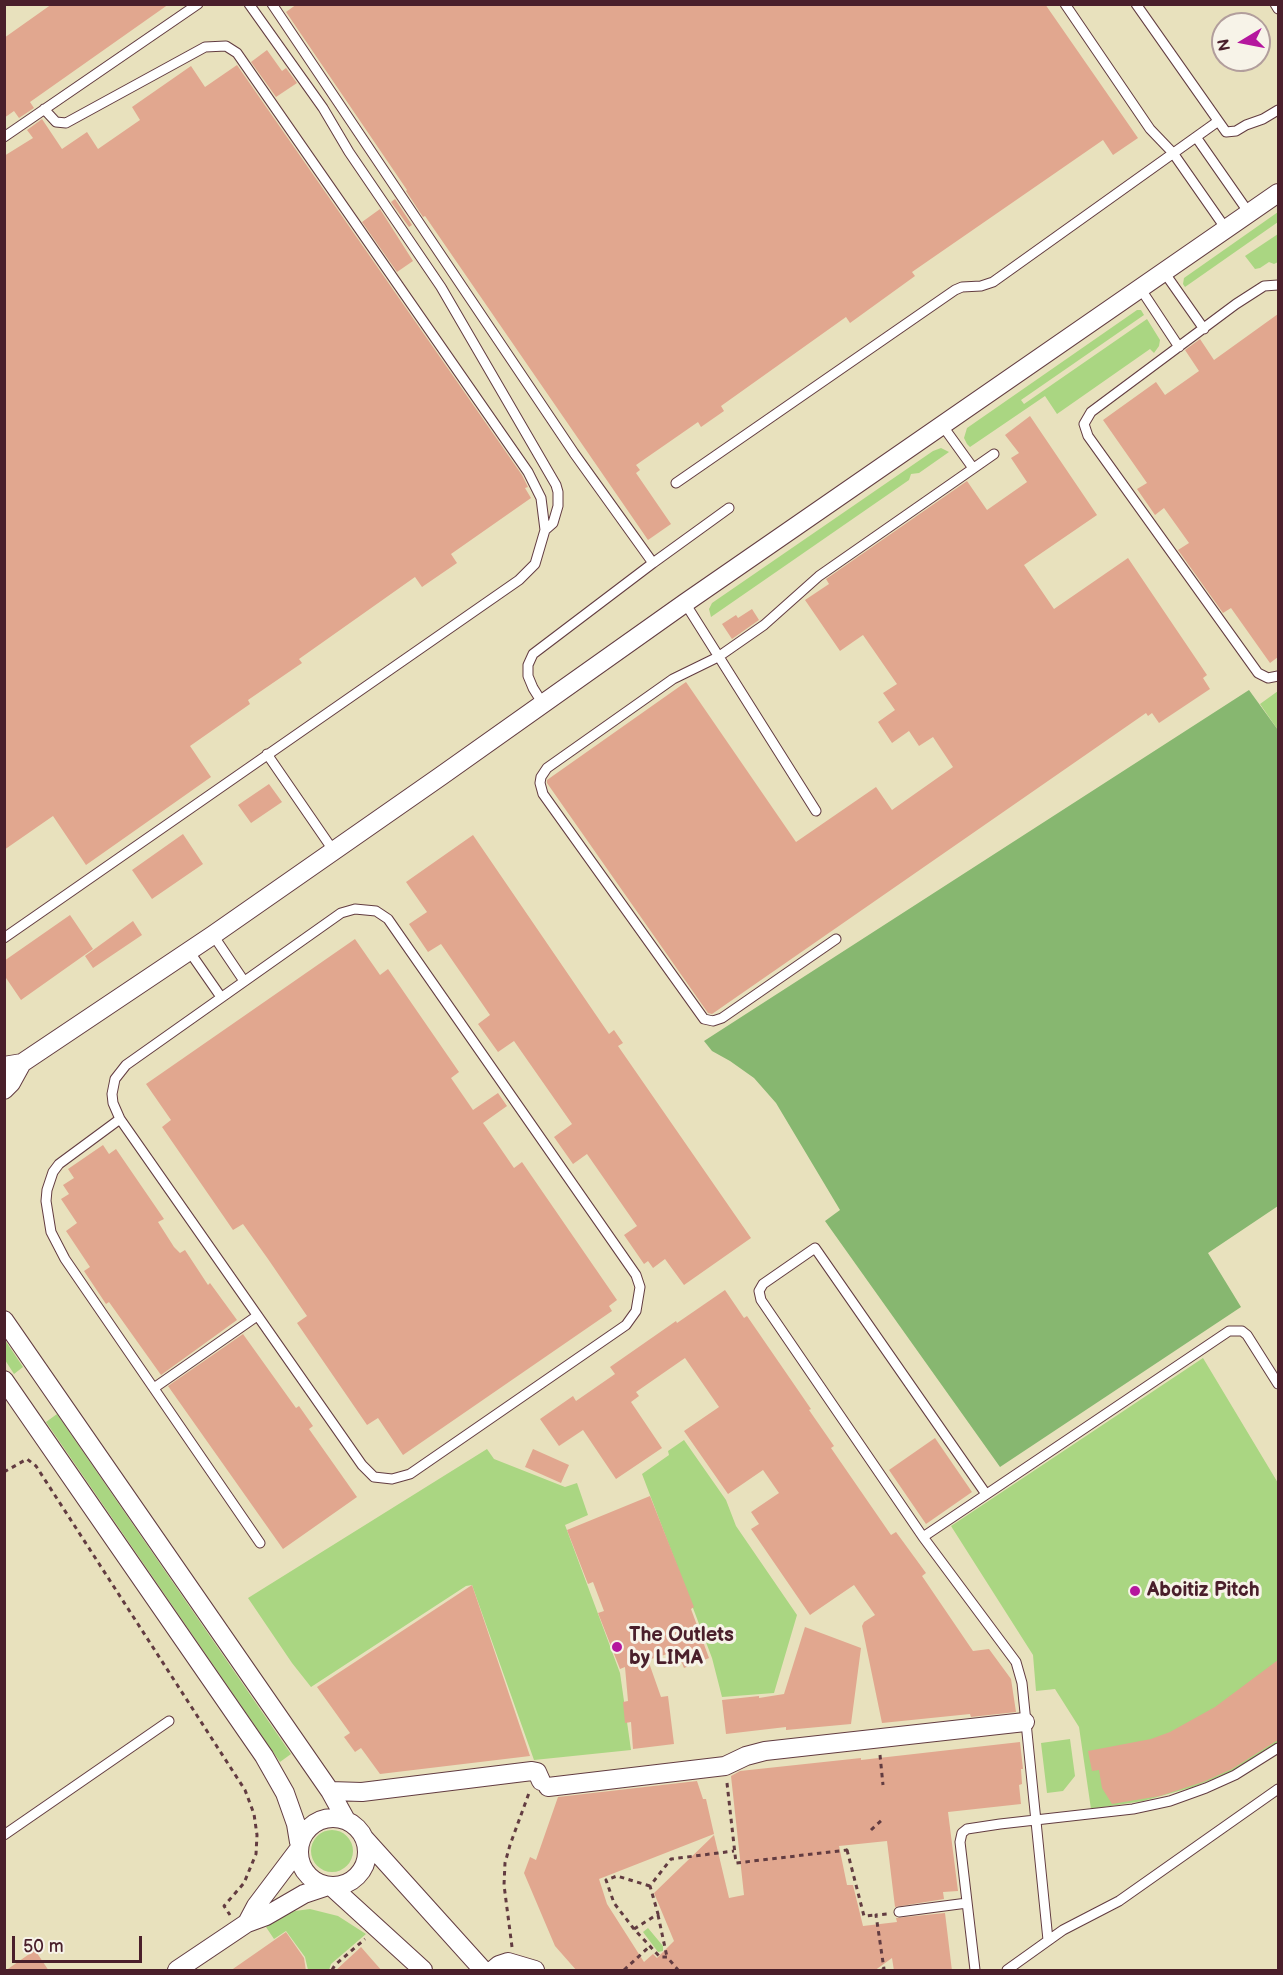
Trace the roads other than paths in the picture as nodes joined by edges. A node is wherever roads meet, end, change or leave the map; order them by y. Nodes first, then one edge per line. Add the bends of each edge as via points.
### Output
1 (198, 4) edge
2 (249, 4) edge
3 (272, 4) edge
4 (1065, 4) edge
5 (1136, 4) edge
6 (1275, 4) edge
7 (1278, 9) edge
8 (44, 109) junction
9 (1278, 110) edge
10 (1217, 122) junction
11 (4, 137) edge
12 (1196, 137) junction
13 (1173, 153) junction
14 (1278, 193) edge
15 (1249, 213) junction
16 (1226, 229) junction
17 (1164, 272) junction
18 (1278, 285) edge
19 (1140, 288) junction
20 (1204, 329) junction
21 (1179, 347) junction
22 (942, 424) junction
23 (994, 454) dead end
24 (973, 468) junction
25 (676, 483) dead end
26 (729, 508) dead end
27 (545, 531) junction
28 (653, 563) junction
29 (685, 603) junction
30 (718, 657) junction
31 (1278, 676) edge
32 (543, 704) junction
33 (267, 754) junction
34 (816, 811) dead end
35 (333, 850) junction
36 (213, 935) junction
37 (4, 938) edge
38 (836, 939) dead end
39 (189, 951) junction
40 (244, 981) junction
41 (221, 997) junction
42 (13, 1064) edge
43 (4, 1090) edge
44 (120, 1119) junction
45 (257, 1316) junction
46 (4, 1320) edge
47 (4, 1380) edge
48 (1278, 1384) edge
49 (154, 1388) junction
50 (986, 1494) junction
51 (923, 1537) junction
52 (260, 1543) dead end
53 (169, 1721) dead end
54 (1025, 1722) junction
55 (1278, 1748) edge
56 (1278, 1789) edge
57 (330, 1791) junction
58 (346, 1820) junction
59 (1035, 1820) junction
60 (4, 1835) edge
61 (364, 1838) junction
62 (299, 1845) junction
63 (330, 1886) junction
64 (967, 1903) junction
65 (899, 1912) road end
66 (243, 1925) junction
67 (1048, 1940) junction
68 (177, 1971) edge
69 (423, 1971) edge
70 (483, 1971) edge
71 (493, 1971) edge
72 (535, 1971) edge
73 (975, 1971) edge
74 (1007, 1971) edge

1 - 8 lane
2 - 27 lane via 441,287 556,485 558,506 553,523
3 - 28 lane via 574,453
4 - 13 lane via 1150,129
5 - 10 lane
6 - 7 lane
8 - 11 lane
8 - 27 lane via 56,122 66,123 205,47 226,45 237,53 528,472 541,498
9 - 10 lane via 1233,132 1226,132
10 - 12 lane
12 - 13 lane
12 - 15 lane
13 - 16 lane
13 - 25 lane via 993,282 955,290
14 - 15 street
15 - 16 street
16 - 17 street
17 - 19 street
17 - 20 lane
18 - 20 lane via 1257,289
19 - 21 lane
19 - 22 street
20 - 21 lane
21 - 31 lane via 1091,412 1084,428 1258,673 1268,678
22 - 24 lane
22 - 29 street
23 - 24 lane
24 - 30 lane via 819,576 764,625
26 - 28 lane
27 - 33 lane via 535,564 528,572
28 - 32 lane via 532,654 528,676
29 - 30 lane
29 - 32 street
30 - 34 lane
30 - 38 lane via 673,680 547,768 540,783 543,794 704,1019 722,1018
32 - 35 street
33 - 35 lane
33 - 37 lane
35 - 36 street
36 - 39 street
36 - 40 lane
39 - 41 lane
39 - 42 street
40 - 41 lane
40 - 45 lane via 341,914 362,908 382,914 636,1275 640,1287 636,1311 626,1325 410,1474 392,1479 374,1477 362,1465
41 - 44 lane via 119,1072 112,1094
42 - 43 street via 11,1083
44 - 45 lane
44 - 49 lane via 53,1172 47,1190 48,1216 51,1232 65,1259
45 - 49 lane
46 - 57 street
47 - 62 street via 264,1756 285,1792
48 - 50 lane via 1247,1335 1230,1331
49 - 52 lane
50 - 51 lane
50 - 51 lane via 815,1248 763,1284 759,1296
51 - 54 lane via 1016,1662
53 - 60 lane
54 - 57 street via 765,1751 725,1766 544,1784 532,1771 362,1792
54 - 59 lane
55 - 59 lane via 1236,1775 1170,1801
56 - 67 lane via 1119,1901
57 - 58 street
58 - 61 street
58 - 62 street via 317,1820 306,1829
59 - 64 lane via 962,1833
59 - 67 lane
61 - 63 street via 365,1865 357,1877 346,1884
61 - 70 street
62 - 63 street via 298,1858 304,1873 316,1883
62 - 66 street
63 - 66 street via 304,1894
63 - 69 street
64 - 65 lane
64 - 73 lane
66 - 68 street
67 - 74 lane
71 - 72 street via 503,1963

